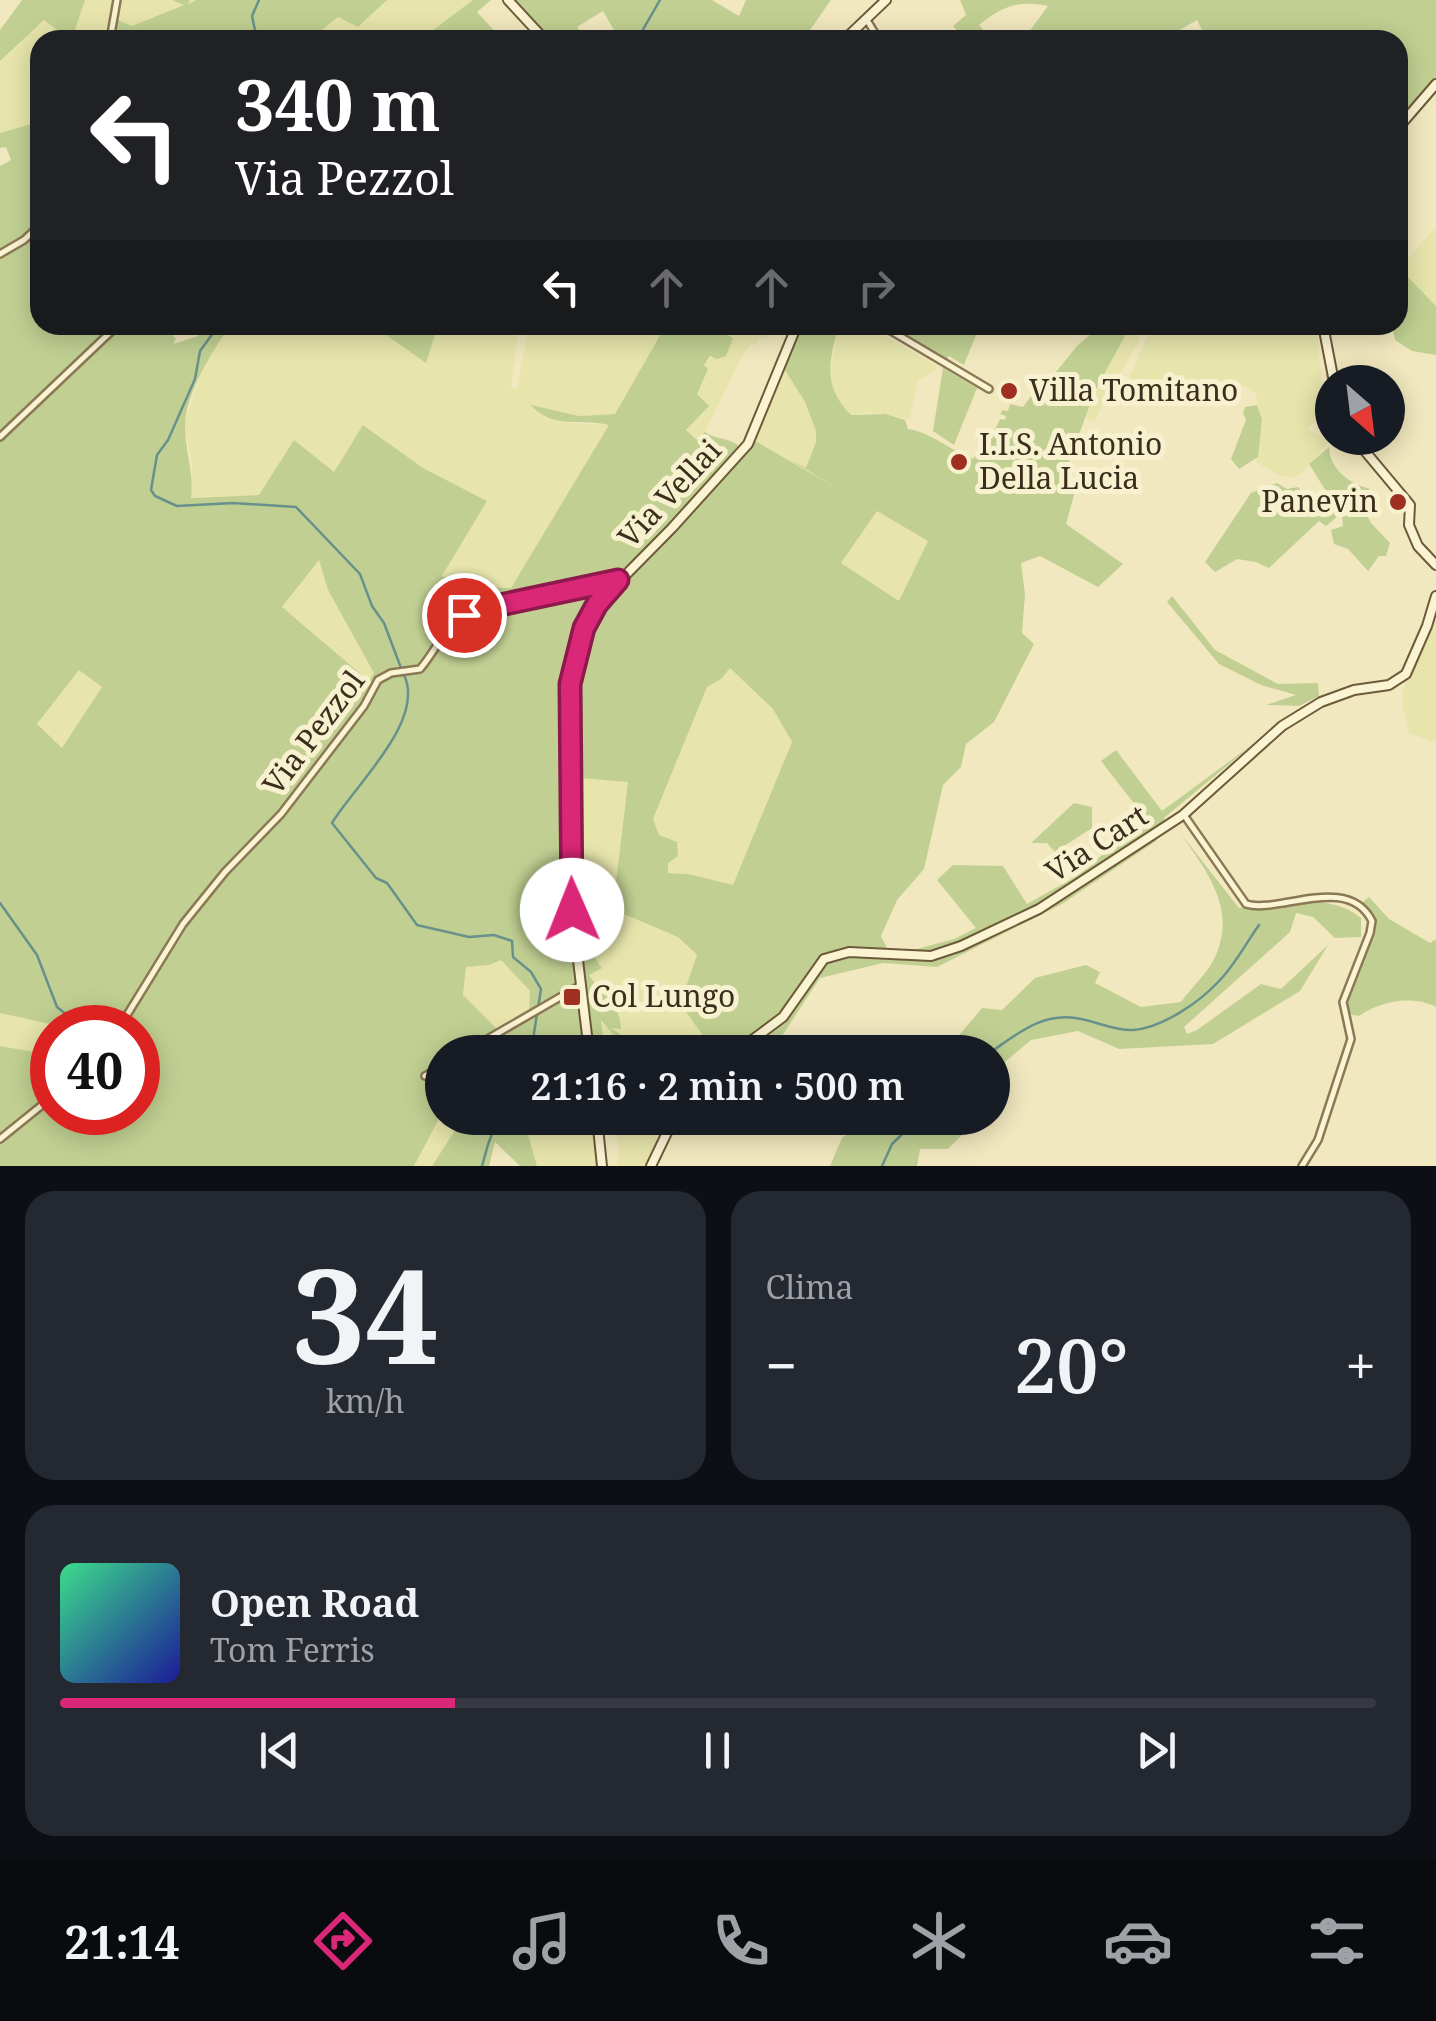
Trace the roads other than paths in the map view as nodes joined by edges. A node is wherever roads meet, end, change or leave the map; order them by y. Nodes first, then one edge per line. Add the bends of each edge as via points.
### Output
1 (117, 0) edge
2 (508, 0) edge
3 (886, 0) edge
4 (866, 17) junction
5 (112, 30) edge
6 (536, 30) edge
7 (854, 30) edge
8 (873, 30) edge
9 (1436, 84) edge
10 (1408, 116) edge
11 (30, 234) edge
12 (0, 254) edge
13 (107, 335) edge
14 (793, 335) edge
15 (898, 335) edge
16 (1324, 335) edge
17 (1330, 365) edge
18 (989, 389) dead end
19 (0, 436) edge
20 (1368, 455) edge
21 (1436, 566) edge
22 (618, 580) junction
23 (1436, 596) edge
24 (1183, 815) junction
25 (581, 984) junction
26 (133, 1005) edge
27 (495, 1035) edge
28 (587, 1035) edge
29 (759, 1035) edge
30 (30, 1115) edge
31 (599, 1135) edge
32 (666, 1135) edge
33 (0, 1139) edge
34 (602, 1166) edge
35 (651, 1166) edge
36 (1302, 1166) edge

1 - 5 street
2 - 6 street
3 - 4 street
4 - 7 street
4 - 8 street
9 - 10 street
11 - 12 street
13 - 19 street
14 - 22 street, Via Vellai via 748,444
15 - 18 street
16 - 17 street
20 - 21 street via 1410,505 1409,525
22 - 25 street, Via Vellai via 584,628 570,684 572,910
22 - 26 street, Via Pezzol via 461,616 420,669 378,680 281,814 183,924
23 - 24 street, Via Cart via 1406,674 1389,685 1321,702 1282,726
24 - 29 street, Via Cart via 1040,909 961,946 912,957 850,952 824,959 783,1017
24 - 36 street via 1246,904 1314,896 1361,907 1372,921 1342,1002 1352,1039 1318,1140
25 - 27 street
25 - 28 street, Via Vellai
30 - 33 street
31 - 34 street
32 - 35 street

